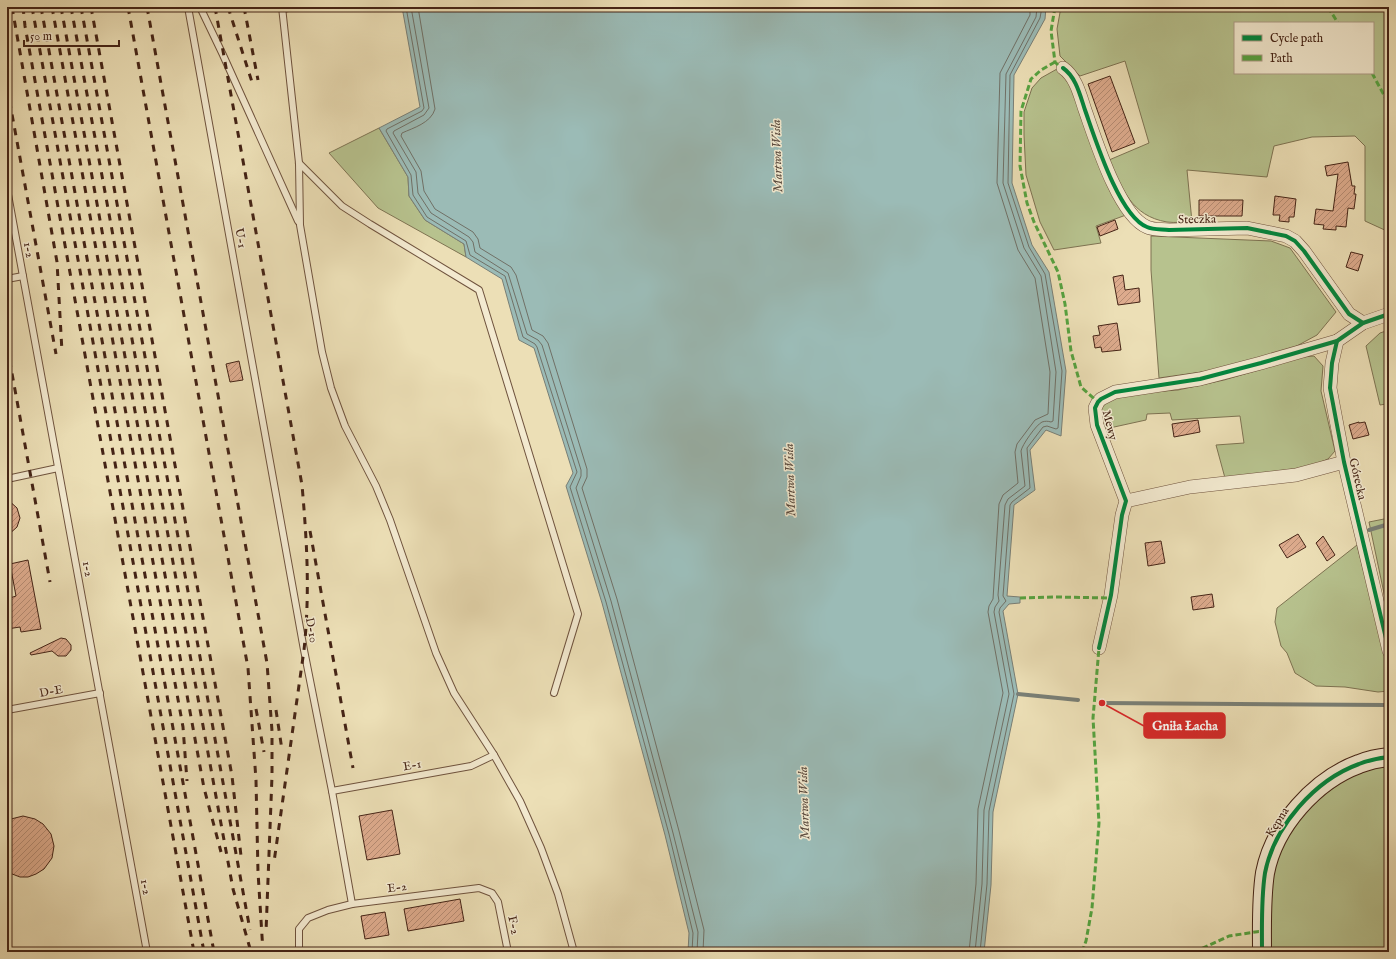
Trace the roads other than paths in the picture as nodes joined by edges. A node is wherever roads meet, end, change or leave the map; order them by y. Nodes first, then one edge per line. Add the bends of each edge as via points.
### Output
1 (188, 7) edge
2 (200, 7) edge
3 (293, 7) edge
4 (282, 8) edge
5 (1063, 68) dead end
6 (299, 163) junction
7 (7, 189) edge
8 (300, 225) junction
9 (23, 276) junction
10 (7, 279) edge
11 (1389, 314) edge
12 (1363, 323) junction
13 (1338, 341) junction
14 (1344, 462) junction
15 (58, 468) junction
16 (272, 473) joint
17 (7, 479) edge
18 (1126, 501) junction
19 (1099, 648) dead end
20 (1389, 651) edge
21 (100, 693) junction
22 (554, 693) dead end
23 (7, 710) edge
24 (494, 755) junction
25 (1389, 756) edge
26 (332, 791) junction
27 (498, 902) joint
28 (352, 904) junction
29 (147, 952) edge
30 (299, 952) edge
31 (508, 952) edge
32 (574, 952) edge
33 (1262, 952) edge

1 - 16 lane, U-1
2 - 8 lane
3 - 4 lane
4 - 6 lane
5 - 12 street, Steczka via 1069,72 1078,87 1102,160 1115,187 1136,219 1148,227 1159,229 1247,228 1286,236 1304,251 1349,314
6 - 8 lane
6 - 22 lane via 342,206 480,290 578,614
7 - 9 lane, 1-2
8 - 24 lane via 322,352 331,388 345,426 376,486 390,520 436,653 454,693
9 - 10 lane
9 - 15 lane, 1-2
11 - 12 street
12 - 13 street
13 - 14 street, Górecka via 1332,363 1330,388
13 - 18 street, Mewy via 1200,379 1124,390 1101,398 1095,408 1095,417
14 - 18 street, Górecka via 1296,475 1190,487
14 - 20 street, Górecka
15 - 17 lane
15 - 21 lane, 1-2
16 - 26 lane, D-10
18 - 19 street via 1111,595
21 - 23 lane, D-E
21 - 29 lane, 1-2
24 - 26 lane, E-1 via 470,766
24 - 32 lane via 520,801 540,848 558,894
25 - 33 street, Kępna via 1358,764 1329,780 1297,809 1287,822 1270,855 1265,872
26 - 28 lane, D-10
27 - 28 lane, E-2 via 492,893 479,888
27 - 31 lane, F-2
28 - 30 lane, E-2 via 308,918 298,929

